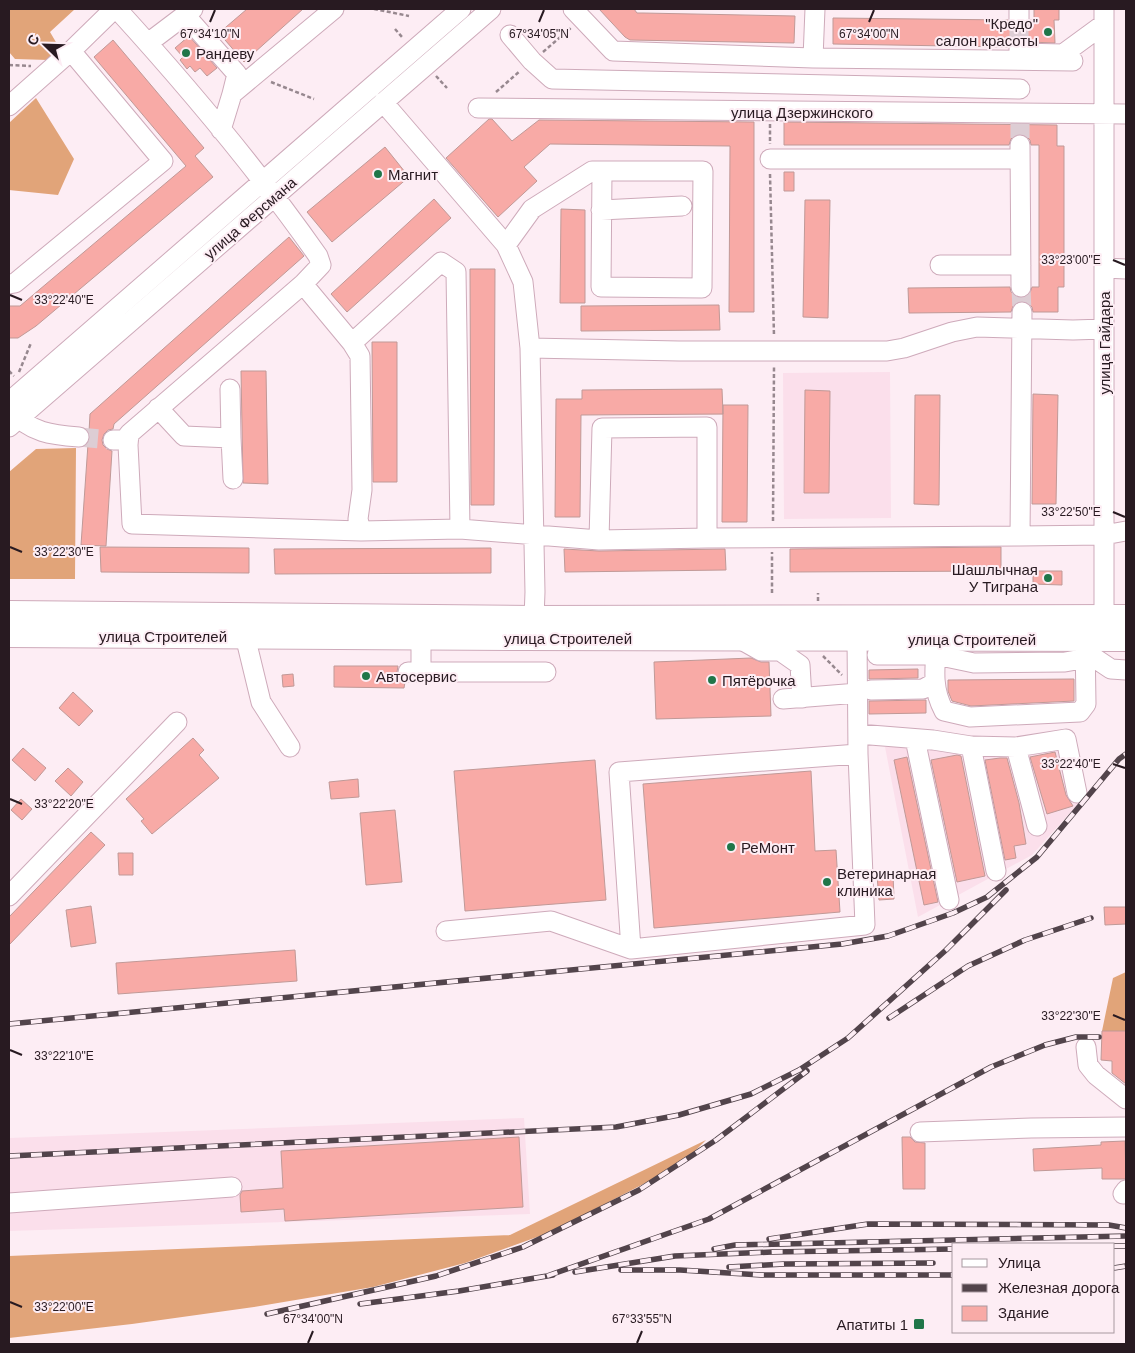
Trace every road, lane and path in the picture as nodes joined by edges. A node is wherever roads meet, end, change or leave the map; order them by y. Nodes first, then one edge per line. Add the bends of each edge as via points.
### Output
1 (115, 9) edge
2 (334, 9) edge
3 (374, 9) edge
4 (461, 9) edge
5 (491, 9) edge
6 (573, 9) edge
7 (815, 9) edge
8 (189, 12) edge
9 (409, 16) dead end
10 (1104, 16) edge
11 (394, 29) dead end
12 (510, 35) dead end
13 (402, 37) dead end
14 (148, 43) junction
15 (72, 51) junction
16 (1019, 54) junction
17 (813, 58) junction
18 (1072, 61) dead end
19 (435, 74) dead end
20 (255, 75) junction
21 (447, 88) dead end
22 (1020, 89) junction
23 (232, 94) junction
24 (314, 99) dead end
25 (384, 102) junction
26 (9, 106) edge
27 (478, 108) dead end
28 (770, 112) junction
29 (1104, 114) junction
30 (1126, 114) edge
31 (1020, 116) junction
32 (222, 130) junction
33 (770, 159) junction
34 (602, 171) junction
35 (263, 181) junction
36 (275, 196) junction
37 (682, 206) dead end
38 (601, 210) junction
39 (506, 245) junction
40 (1021, 264) junction
41 (940, 265) dead end
42 (1104, 268) junction
43 (1126, 269) edge
44 (9, 284) edge
45 (303, 284) junction
46 (1022, 287) tunnel mouth
47 (1022, 320) junction
48 (1104, 329) junction
49 (31, 343) dead end
50 (352, 343) junction
51 (530, 348) junction
52 (774, 351) junction
53 (9, 371) edge
54 (230, 389) dead end
55 (158, 408) junction
56 (11, 413) edge
57 (79, 437) tunnel mouth
58 (231, 438) junction
59 (232, 479) dead end
60 (460, 529) junction
61 (362, 531) junction
62 (1126, 531) edge
63 (533, 534) junction
64 (1104, 535) junction
65 (1020, 536) junction
66 (772, 537) junction
67 (707, 538) junction
68 (599, 540) junction
69 (772, 593) dead end
70 (818, 593) dead end
71 (818, 601) dead end
72 (9, 614) edge
73 (309, 626) junction
74 (857, 627) junction
75 (534, 628) junction
76 (238, 629) junction
77 (9, 635) edge
78 (1105, 635) edge
79 (421, 637) junction
80 (736, 638) junction
81 (936, 647) junction
82 (819, 652) dead end
83 (877, 655) dead end
84 (1126, 670) edge
85 (546, 672) dead end
86 (844, 676) dead end
87 (934, 683) junction
88 (865, 692) junction
89 (802, 698) junction
90 (783, 699) dead end
91 (178, 722) dead end
92 (858, 734) junction
93 (915, 739) junction
94 (971, 746) junction
95 (290, 747) dead end
96 (1016, 747) junction
97 (858, 754) junction
98 (1077, 793) dead end
99 (1037, 826) dead end
100 (996, 871) dead end
101 (9, 896) edge
102 (949, 900) dead end
103 (446, 931) dead end
104 (631, 949) junction
105 (1086, 1047) dead end
106 (1126, 1099) edge
107 (1126, 1127) edge
108 (920, 1132) dead end
109 (232, 1187) dead end
110 (9, 1203) edge

1 - 14 street
1 - 15 street
2 - 20 street
3 - 9 path
4 - 35 street, улица Ферсмана
5 - 25 street, улица Ферсмана
6 - 17 street via 614,51
7 - 17 street
8 - 14 street
8 - 23 street via 237,74
10 - 16 street via 1063,54
10 - 29 street, улица Гайдара
11 - 13 path
12 - 22 street, улица Дзержинского via 552,80
14 - 32 street
15 - 26 street
15 - 44 street via 163,161 15,283
16 - 17 street
16 - 18 street
16 - 22 street
19 - 21 path
20 - 23 street
20 - 24 path
22 - 31 street
23 - 32 street
25 - 36 street, улица Ферсмана
25 - 39 street
27 - 28 street, улица Дзержинского
28 - 31 street, улица Дзержинского
28 - 33 path
29 - 30 street, улица Дзержинского
29 - 31 street, улица Дзержинского
29 - 42 street, улица Гайдара
32 - 35 street
33 - 40 street via 1020,152
33 - 52 path
34 - 38 street
34 - 38 street via 703,171 702,288 601,287
34 - 39 street via 592,171 532,208
35 - 36 street
35 - 56 street, улица Ферсмана
36 - 45 street via 321,265
36 - 56 street, улица Ферсмана
37 - 38 street
39 - 51 street via 523,282
40 - 41 street
40 - 46 street
42 - 43 street
42 - 48 street, улица Гайдара
45 - 50 street
45 - 55 street
47 - 48 street
47 - 52 street via 952,332 887,351
47 - 65 street
48 - 64 street, улица Гайдара
49 - 53 path via 16,379
50 - 60 street via 441,262 456,272
50 - 61 street via 360,356 362,490 358,519
51 - 52 street
51 - 63 street
52 - 66 path
54 - 58 street
55 - 58 street via 184,436
55 - 61 street via 120,442 132,524
56 - 57 street via 45,433
58 - 59 street
60 - 61 street
60 - 63 street
62 - 64 street
63 - 68 street
63 - 75 street
64 - 65 street
64 - 78 street, улица Гайдара
65 - 66 street
66 - 67 street
66 - 69 path
67 - 68 street
67 - 68 street via 707,427 602,428
70 - 71 path
72 - 76 main road, улица Строителей
73 - 75 main road, улица Строителей
73 - 76 main road, улица Строителей
73 - 79 main road, улица Строителей
74 - 75 main road, улица Строителей
74 - 78 main road, улица Строителей
74 - 80 main road, улица Строителей
74 - 81 main road, улица Строителей
74 - 88 street
75 - 79 main road, улица Строителей
75 - 80 main road, улица Строителей
76 - 77 main road, улица Строителей
76 - 95 street via 261,702
78 - 81 main road, улица Строителей
78 - 84 street via 1093,657 1111,669
78 - 87 street, улица Гайдара via 1086,704 1080,712 970,717 944,711 937,699
79 - 85 street via 414,672
80 - 89 street via 761,651 780,651 800,665
81 - 83 street
81 - 87 street
82 - 86 path
87 - 88 street via 923,689
88 - 89 street
88 - 92 street
89 - 90 street
91 - 101 street
92 - 93 street
92 - 97 street
93 - 94 street
93 - 102 street
94 - 96 street
94 - 100 street
96 - 98 street via 1066,739
96 - 99 street
97 - 104 street via 866,925
97 - 104 street via 619,772
103 - 104 street via 551,922
105 - 106 street via 1088,1065
107 - 108 street
109 - 110 street

